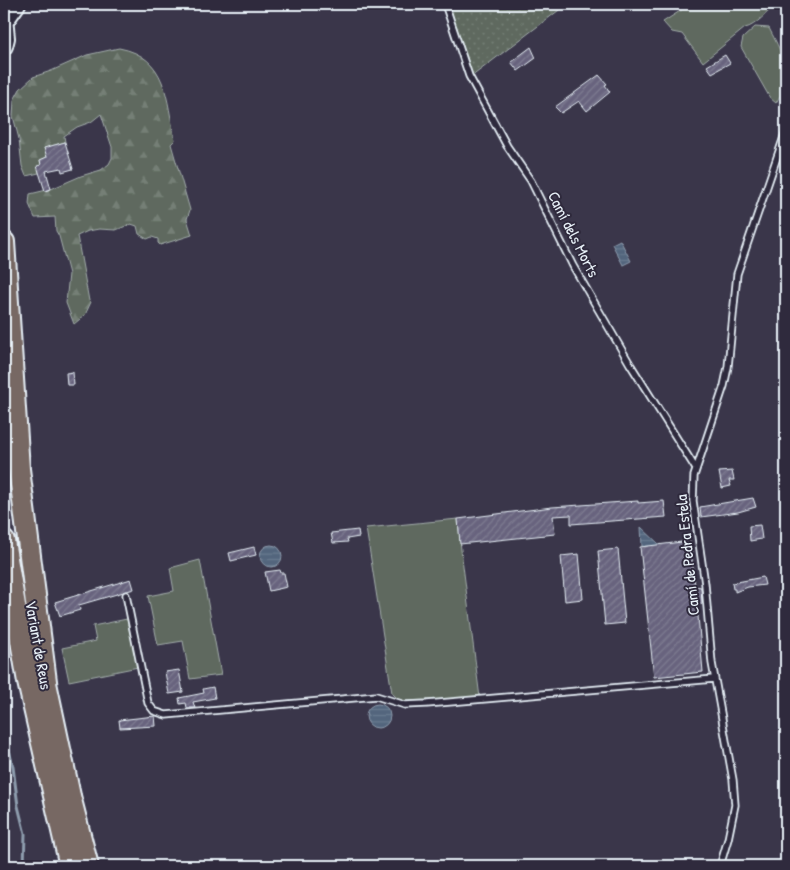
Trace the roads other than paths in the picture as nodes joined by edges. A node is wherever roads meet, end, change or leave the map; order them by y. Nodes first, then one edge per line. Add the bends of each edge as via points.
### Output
1 (17, 4) edge
2 (445, 4) edge
3 (4, 19) edge
4 (4, 46) edge
5 (786, 131) edge
6 (4, 242) edge
7 (4, 421) edge
8 (696, 469) junction
9 (4, 541) edge
10 (4, 584) edge
11 (126, 595) dead end
12 (714, 679) junction
13 (48, 697) junction
14 (57, 812) junction
15 (70, 866) edge
16 (88, 866) edge
17 (720, 866) edge

1 - 3 main road
2 - 8 lane, Camí dels Morts via 469,76 507,146 531,181 573,266
3 - 4 main road
5 - 8 lane, Camí de Pedra Estela via 737,274 726,376
6 - 13 highway via 20,468
7 - 13 highway, Variant de Reus
8 - 12 lane, Camí de Pedra Estela via 693,501
9 - 14 highway, Variant de Reus via 28,682
10 - 14 highway via 22,683
11 - 12 lane via 148,703 154,711 166,715 376,696 405,705 427,704
12 - 17 lane, Camí de Pedra Estela via 735,805
13 - 16 highway, Variant de Reus
14 - 15 highway, Variant de Reus

